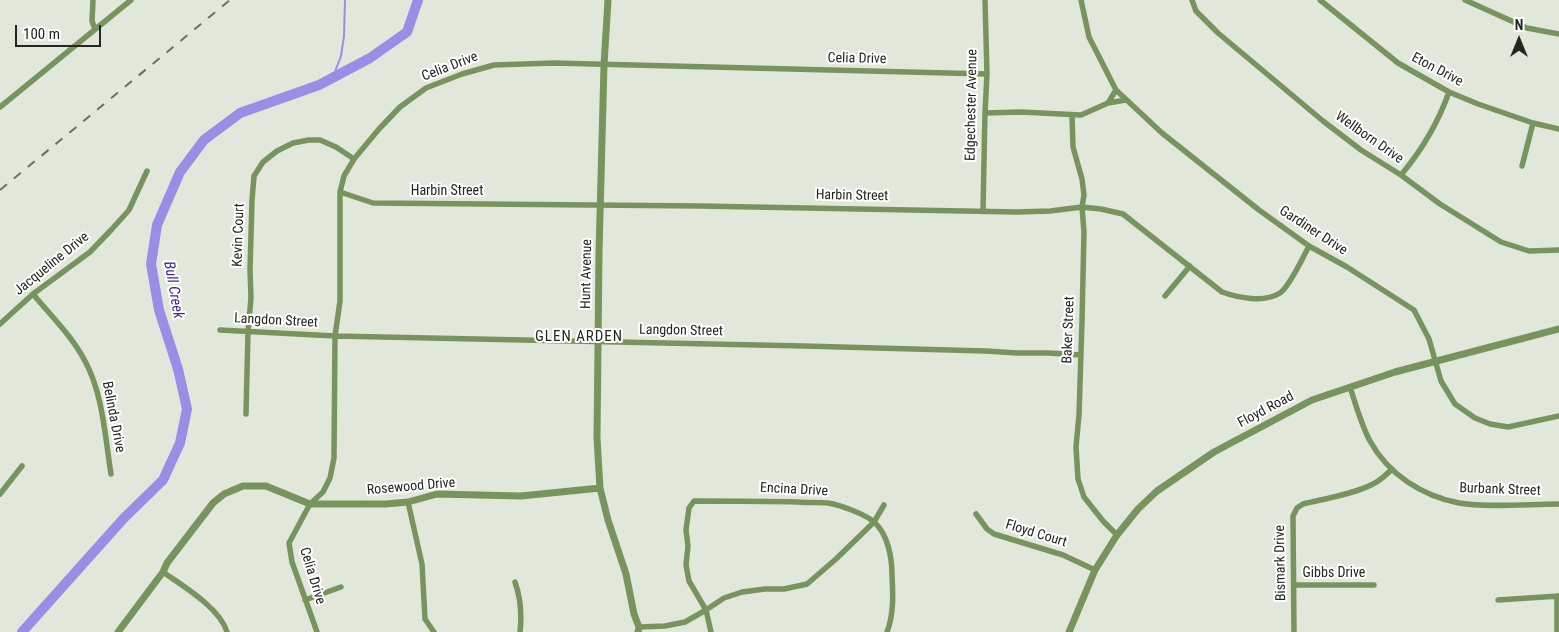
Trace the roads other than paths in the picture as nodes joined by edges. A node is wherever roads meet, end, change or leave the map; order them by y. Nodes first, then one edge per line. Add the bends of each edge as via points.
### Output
1 (93, 0) edge
2 (131, 0) edge
3 (608, 0) edge
4 (985, 0) edge
5 (1081, 0) edge
6 (1192, 0) edge
7 (1320, 0) edge
8 (1465, 0) edge
9 (95, 29) junction
10 (1559, 34) edge
11 (604, 65) junction
12 (987, 74) junction
13 (1116, 90) junction
14 (1449, 92) junction
15 (1126, 100) junction
16 (1108, 103) junction
17 (0, 107) edge
18 (985, 113) junction
19 (1072, 115) junction
20 (1533, 123) junction
21 (1559, 129) edge
22 (354, 158) junction
23 (1522, 166) dead end
24 (148, 171) dead end
25 (1401, 175) junction
26 (340, 192) junction
27 (600, 205) junction
28 (610, 205) junction
29 (1082, 207) junction
30 (983, 210) junction
31 (600, 217) junction
32 (1309, 246) junction
33 (1559, 250) edge
34 (1190, 266) junction
35 (33, 294) junction
36 (1165, 296) dead end
37 (0, 324) edge
38 (1559, 329) edge
39 (220, 330) dead end
40 (248, 332) junction
41 (334, 336) junction
42 (598, 342) junction
43 (1080, 355) junction
44 (1436, 361) junction
45 (1350, 387) junction
46 (246, 414) dead end
47 (1559, 416) edge
48 (22, 466) dead end
49 (1392, 469) junction
50 (111, 474) dead end
51 (600, 488) junction
52 (0, 494) edge
53 (408, 502) junction
54 (310, 504) junction
55 (1559, 504) edge
56 (884, 505) dead end
57 (976, 514) dead end
58 (874, 522) junction
59 (1117, 535) junction
60 (1095, 570) junction
61 (163, 572) junction
62 (515, 582) dead end
63 (1294, 585) junction
64 (1374, 585) dead end
65 (342, 587) dead end
66 (1558, 596) edge
67 (305, 600) junction
68 (1498, 600) dead end
69 (706, 610) junction
70 (638, 629) edge
71 (118, 632) edge
72 (227, 632) edge
73 (317, 632) edge
74 (434, 632) edge
75 (520, 632) edge
76 (711, 632) edge
77 (888, 632) edge
78 (1069, 632) edge
79 (1294, 632) edge
80 (1557, 632) edge

1 - 9 street
2 - 9 street
3 - 11 street, Hunt Avenue
4 - 12 street, Edgechester Avenue
5 - 13 street, Gardiner Drive via 1089,37
6 - 25 street, Wellborn Drive via 1196,11 1218,33 1361,150
7 - 14 street, Eton Drive via 1398,64
8 - 10 street via 1527,28
9 - 17 street
11 - 12 street, Celia Drive
11 - 22 street, Celia Drive via 494,65 462,74 426,88 400,107
11 - 27 street, Hunt Avenue
12 - 18 street, Edgechester Avenue
13 - 15 street, Gardiner Drive
13 - 16 street
14 - 20 street, Eton Drive
14 - 25 street via 1442,112 1417,156
15 - 16 street
15 - 32 street, Gardiner Drive via 1162,134
16 - 19 street via 1081,115
18 - 19 street
18 - 30 street, Edgechester Avenue
19 - 29 street, Baker Street via 1073,147 1084,195
20 - 21 street, Eton Drive
20 - 23 street
22 - 26 street, Celia Drive
22 - 40 street, Kevin Court via 320,140 309,140 277,151 263,162 254,176
24 - 35 street, Jacqueline Drive via 129,210 112,229 90,252
25 - 33 street, Wellborn Drive via 1501,242 1528,250
26 - 27 street, Harbin Street via 372,203
26 - 41 street, Celia Drive via 340,301
27 - 28 street, Harbin Street
27 - 31 street, Hunt Avenue
28 - 30 street, Harbin Street
28 - 31 street
29 - 30 street, Harbin Street via 1050,211
29 - 34 street, Harbin Street via 1123,214
29 - 43 street, Baker Street
31 - 42 street, Hunt Avenue
32 - 34 street, Harbin Street via 1288,284 1280,293 1270,296 1238,298 1222,292
32 - 44 street, Gardiner Drive via 1414,310
34 - 36 street
35 - 37 street, Jacqueline Drive
35 - 50 street, Belinda Drive via 86,362 97,389
38 - 44 street, Floyd Road
39 - 40 street, Langdon Street
40 - 41 street, Langdon Street
40 - 46 street, Kevin Court
41 - 42 street, Langdon Street
41 - 54 street, Celia Drive via 334,458 323,492
42 - 43 street, Langdon Street
42 - 51 street, Hunt Avenue
43 - 59 street, Baker Street via 1076,446 1078,479 1084,497
44 - 45 street, Floyd Road
44 - 47 street, Gardiner Drive via 1441,381 1455,404 1475,418 1508,427
45 - 49 street, Burbank Street via 1370,441
45 - 59 street, Floyd Road via 1312,400 1214,452 1157,491
48 - 52 street
49 - 55 street, Burbank Street via 1425,492 1459,503
49 - 63 street, Bismark Drive via 1363,489 1297,508 1293,516
51 - 53 street, Rosewood Drive via 522,496 438,494
51 - 70 street, Hunt Avenue via 626,574
53 - 54 street, Rosewood Drive
53 - 74 street via 422,564 425,619
54 - 61 street, Rosewood Drive via 266,486 243,486 224,494 213,503
54 - 67 street, Celia Drive via 289,542
56 - 58 street
57 - 60 street, Floyd Court via 994,534 1063,555
58 - 69 street via 807,584 742,592 724,598
58 - 69 street, Encina Drive via 829,503 694,500 689,508 686,530 686,565 689,581
58 - 77 street via 882,532 892,567 893,594
59 - 60 street, Floyd Road
60 - 78 street, Floyd Road
61 - 71 street, Rosewood Drive
61 - 72 street via 205,601 226,626
62 - 75 street via 522,611
63 - 64 street, Gibbs Drive
63 - 79 street, Bismark Drive
65 - 67 street
66 - 68 street
66 - 80 street
67 - 73 street, Celia Drive
69 - 70 street via 684,622
69 - 76 street

